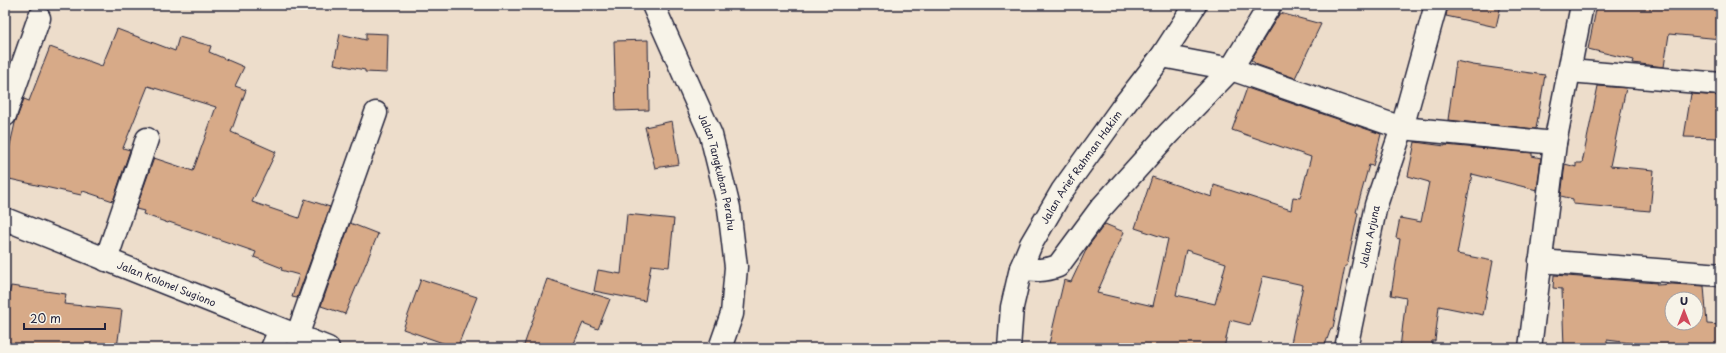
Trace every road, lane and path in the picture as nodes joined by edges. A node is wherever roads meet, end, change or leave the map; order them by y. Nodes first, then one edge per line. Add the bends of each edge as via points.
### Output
1 (653, 5) edge
2 (1196, 5) edge
3 (1270, 5) edge
4 (1436, 5) edge
5 (1582, 5) edge
6 (39, 18) dead end
7 (1162, 56) junction
8 (1231, 69) junction
9 (1570, 72) junction
10 (1721, 84) edge
11 (376, 113) dead end
12 (5, 115) edge
13 (1402, 128) junction
14 (147, 139) dead end
15 (1555, 143) junction
16 (5, 219) edge
17 (106, 260) junction
18 (1540, 261) junction
19 (1021, 268) junction
20 (1721, 275) edge
21 (283, 338) edge
22 (328, 348) edge
23 (720, 348) edge
24 (1008, 348) edge
25 (1346, 348) edge
26 (1530, 348) edge

1 - 23 street, Jalan Tangkuban Perahu via 711,135 729,208 736,267 732,314
2 - 7 street, Jalan Arief Rahman Hakim
3 - 8 street
4 - 13 street, Jalan Arjuna
5 - 9 street
6 - 12 street
7 - 8 street
7 - 19 street, Jalan Arief Rahman Hakim via 1062,191 1031,244
8 - 13 street
8 - 19 street via 1101,208 1058,266 1049,270 1034,271
9 - 10 street
9 - 15 street
11 - 21 street
13 - 15 street
13 - 25 street, Jalan Arjuna via 1376,205
14 - 17 street
15 - 18 street
16 - 17 street, Jalan Kolonel Sugiono
17 - 21 street, Jalan Kolonel Sugiono
18 - 20 street
18 - 26 street
19 - 24 street, Jalan Arief Rahman Hakim via 1012,307
21 - 22 street, Jalan Kolonel Sugiono

